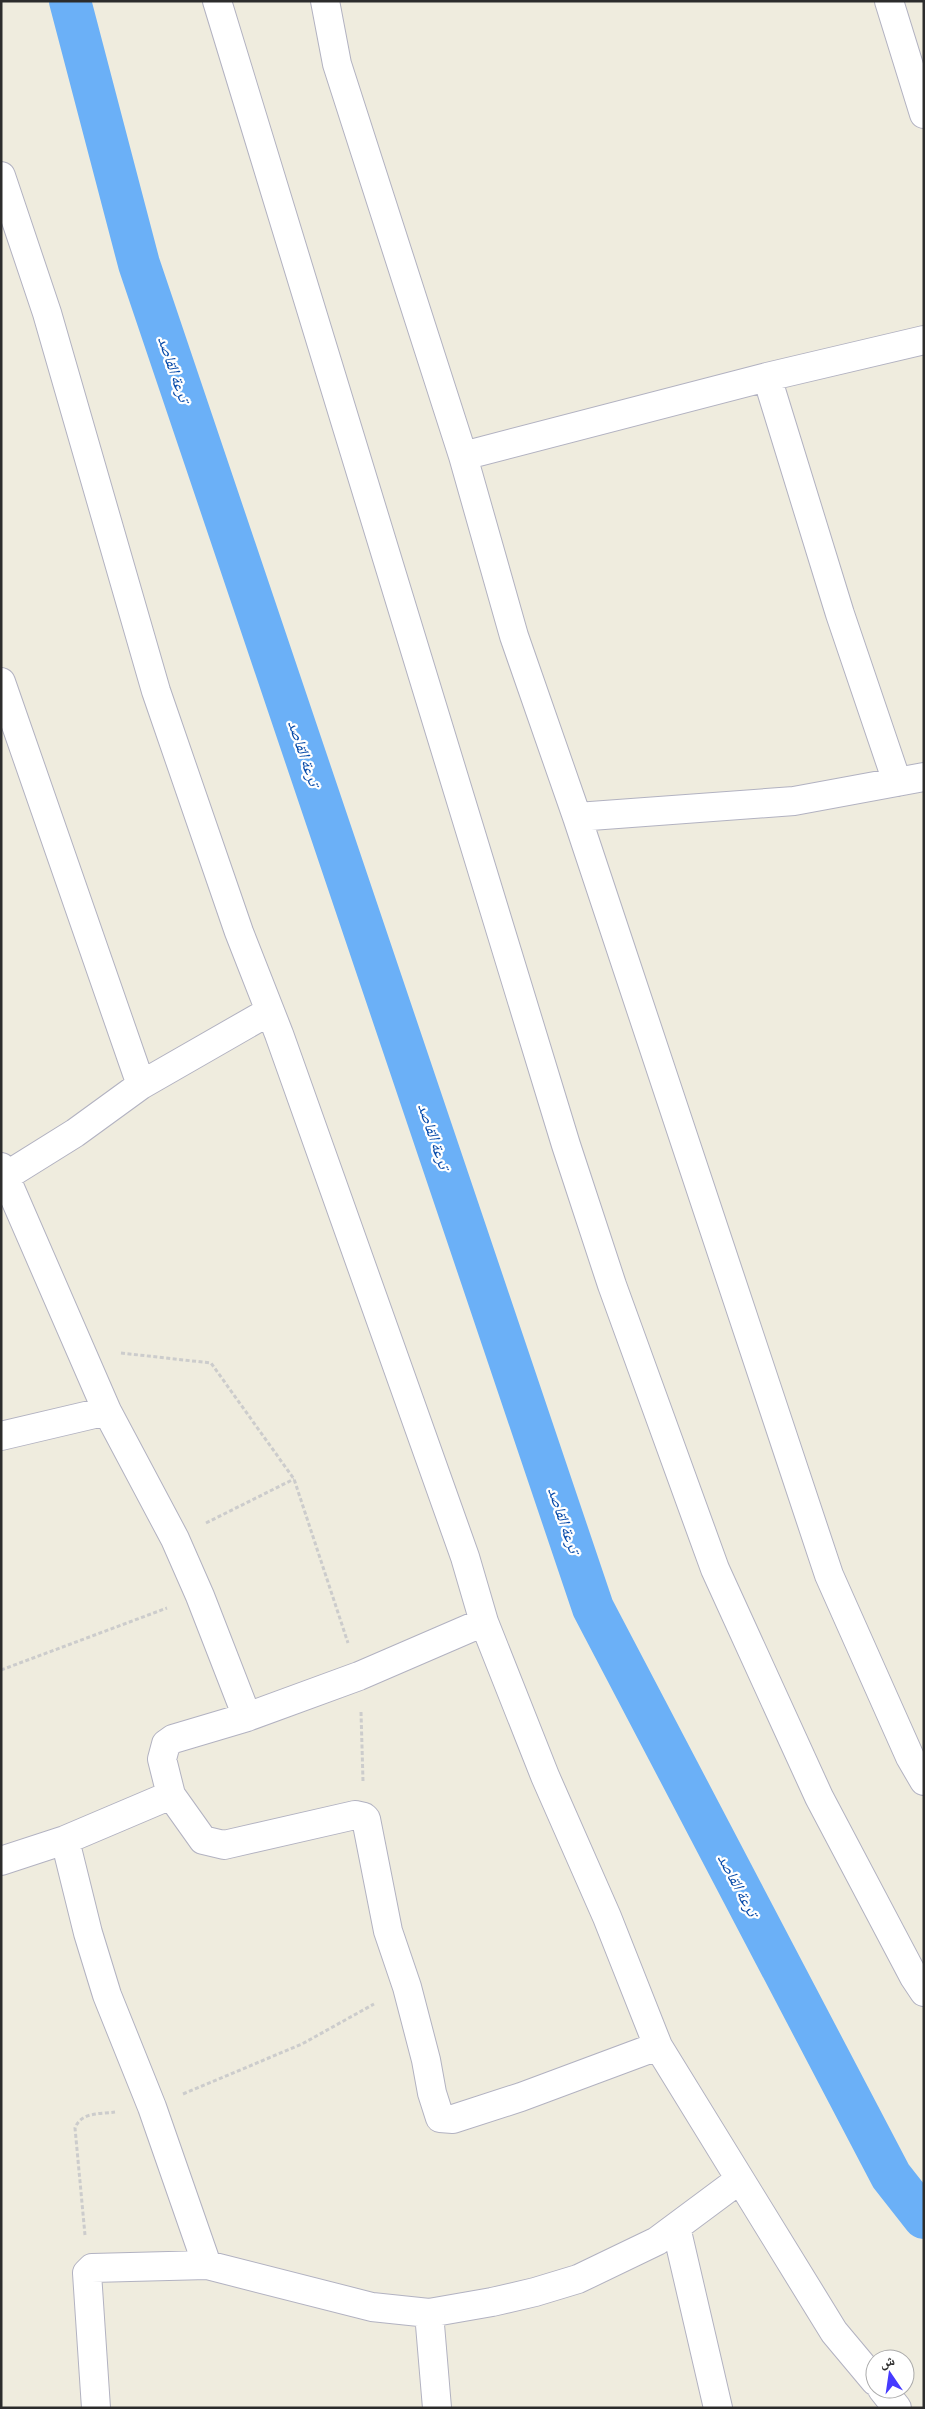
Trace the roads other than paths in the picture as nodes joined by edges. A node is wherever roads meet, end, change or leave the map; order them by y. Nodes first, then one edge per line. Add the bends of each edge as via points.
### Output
1 (217, 1) edge
2 (325, 1) edge
3 (889, 1) edge
4 (924, 114) edge
5 (1, 176) edge
6 (924, 340) edge
7 (767, 377) junction
8 (463, 456) junction
9 (1, 682) edge
10 (924, 777) edge
11 (897, 782) junction
12 (577, 817) junction
13 (270, 1011) junction
14 (141, 1085) junction
15 (4, 1171) edge
16 (107, 1411) junction
17 (1, 1436) edge
18 (484, 1622) junction
19 (247, 1717) junction
20 (924, 1782) edge
21 (171, 1795) junction
22 (66, 1840) junction
23 (1, 1861) edge
24 (924, 1992) edge
25 (658, 2046) junction
26 (739, 2180) junction
27 (676, 2227) junction
28 (207, 2265) junction
29 (430, 2313) junction
30 (865, 2369) edge
31 (96, 2408) edge
32 (437, 2408) edge
33 (718, 2408) edge

1 - 24 street via 566,1145 616,1294 715,1570 819,1796
2 - 8 street via 337,64
3 - 4 street
5 - 13 street via 47,313 156,691 239,932
6 - 7 street
7 - 8 street
7 - 11 street via 840,614
8 - 12 street via 514,636
9 - 14 street
10 - 11 street
11 - 12 street via 794,801
12 - 20 street via 829,1575
13 - 14 street
13 - 18 street via 462,1547
14 - 15 street via 75,1133
15 - 16 street
16 - 17 street
16 - 19 street via 174,1539
18 - 19 street via 360,1676
18 - 25 street
19 - 21 street via 166,1744 162,1759
21 - 22 street
21 - 25 street via 204,1840 224,1845 355,1815 364,1817 388,1931 407,1987 437,2114 443,2119 453,2119 521,2097
22 - 23 street
22 - 28 street via 88,1933 107,1995 152,2107
25 - 26 street
26 - 27 street
26 - 30 street via 834,2332
27 - 29 street via 657,2242 578,2279 492,2302
27 - 33 street
28 - 29 street via 372,2307
28 - 31 street via 88,2270
29 - 32 street

